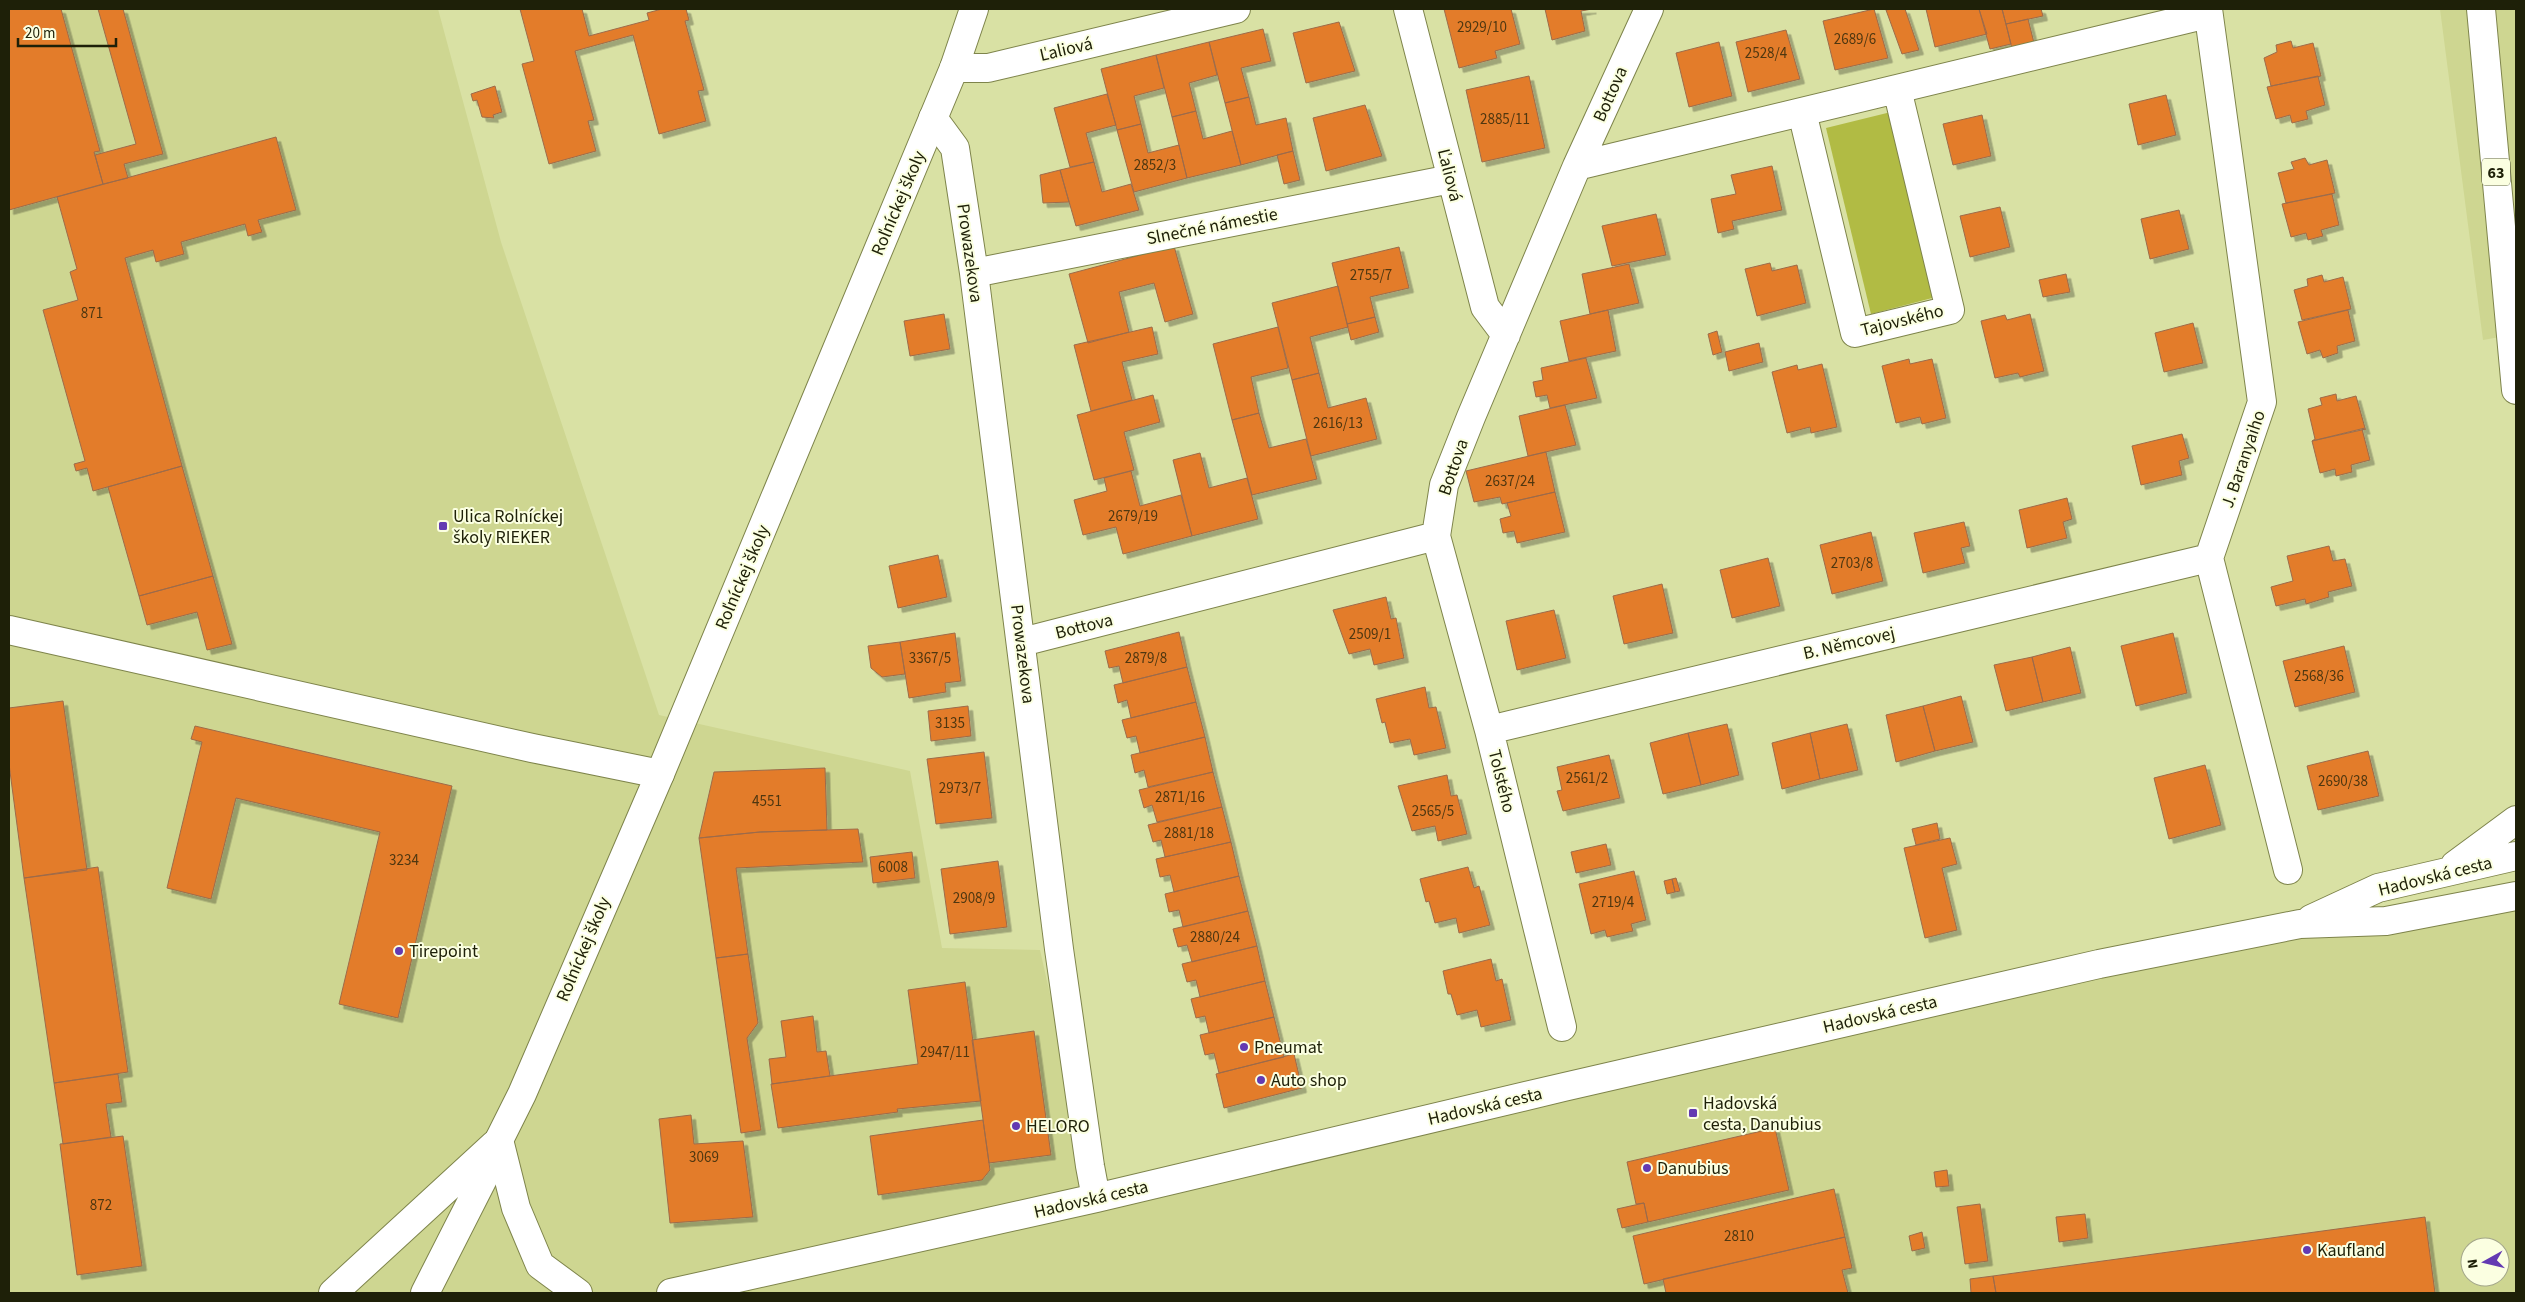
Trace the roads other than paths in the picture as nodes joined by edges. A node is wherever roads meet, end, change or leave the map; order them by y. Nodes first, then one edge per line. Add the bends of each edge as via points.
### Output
1 (974, 9) edge
2 (1236, 9) edge
3 (1408, 9) edge
4 (1648, 9) edge
5 (2481, 10) edge
6 (2208, 11) edge
7 (954, 68) junction
8 (1897, 89) junction
9 (1802, 112) junction
10 (933, 118) junction
11 (1577, 166) junction
12 (1451, 178) junction
13 (2516, 194) edge
14 (974, 273) junction
15 (1506, 335) junction
16 (2516, 390) edge
17 (1436, 536) junction
18 (2209, 558) junction
19 (9, 630) edge
20 (1022, 642) junction
21 (1489, 730) junction
22 (660, 774) junction
23 (2516, 820) edge
24 (2516, 856) edge
25 (2288, 870) dead end
26 (2445, 872) junction
27 (2516, 896) edge
28 (2300, 924) junction
29 (1562, 1027) dead end
30 (498, 1140) junction
31 (1096, 1198) junction
32 (333, 1293) edge
33 (425, 1293) edge
34 (578, 1293) edge
35 (671, 1293) edge

1 - 7 street, Roľníckej školy
2 - 7 street, Ľaliová via 988,68
3 - 12 street, Ľaliová
4 - 11 street, Bottova
5 - 13 street, 63
5 - 16 street, 63
6 - 8 street
6 - 18 street, J. Baranyaiho via 2262,402
7 - 10 street, Roľníckej školy
8 - 9 street
8 - 9 street, Tajovského via 1950,310 1855,333
9 - 11 street
10 - 14 street, Prowazekova via 955,148
10 - 22 street, Roľníckej školy
11 - 15 street, Bottova
12 - 14 street, Slnečné námestie
12 - 15 street, Ľaliová via 1485,307
14 - 20 street, Prowazekova
15 - 17 street, Bottova via 1444,485
17 - 20 street, Bottova
17 - 21 street, Tolstého
18 - 21 street, B. Němcovej
18 - 25 street
19 - 22 street
20 - 31 street, Prowazekova via 1059,949
21 - 29 street, Tolstého
22 - 30 street, Roľníckej školy via 522,1094
23 - 26 street
24 - 26 street, Hadovská cesta
26 - 28 street, Hadovská cesta via 2378,888
27 - 28 street, Hadovská cesta via 2386,921
28 - 31 street, Hadovská cesta via 2089,966
30 - 32 street, Roľníckej školy
30 - 33 street, Roľníckej školy via 487,1171
30 - 34 street via 516,1208 540,1265
31 - 35 street, Hadovská cesta

